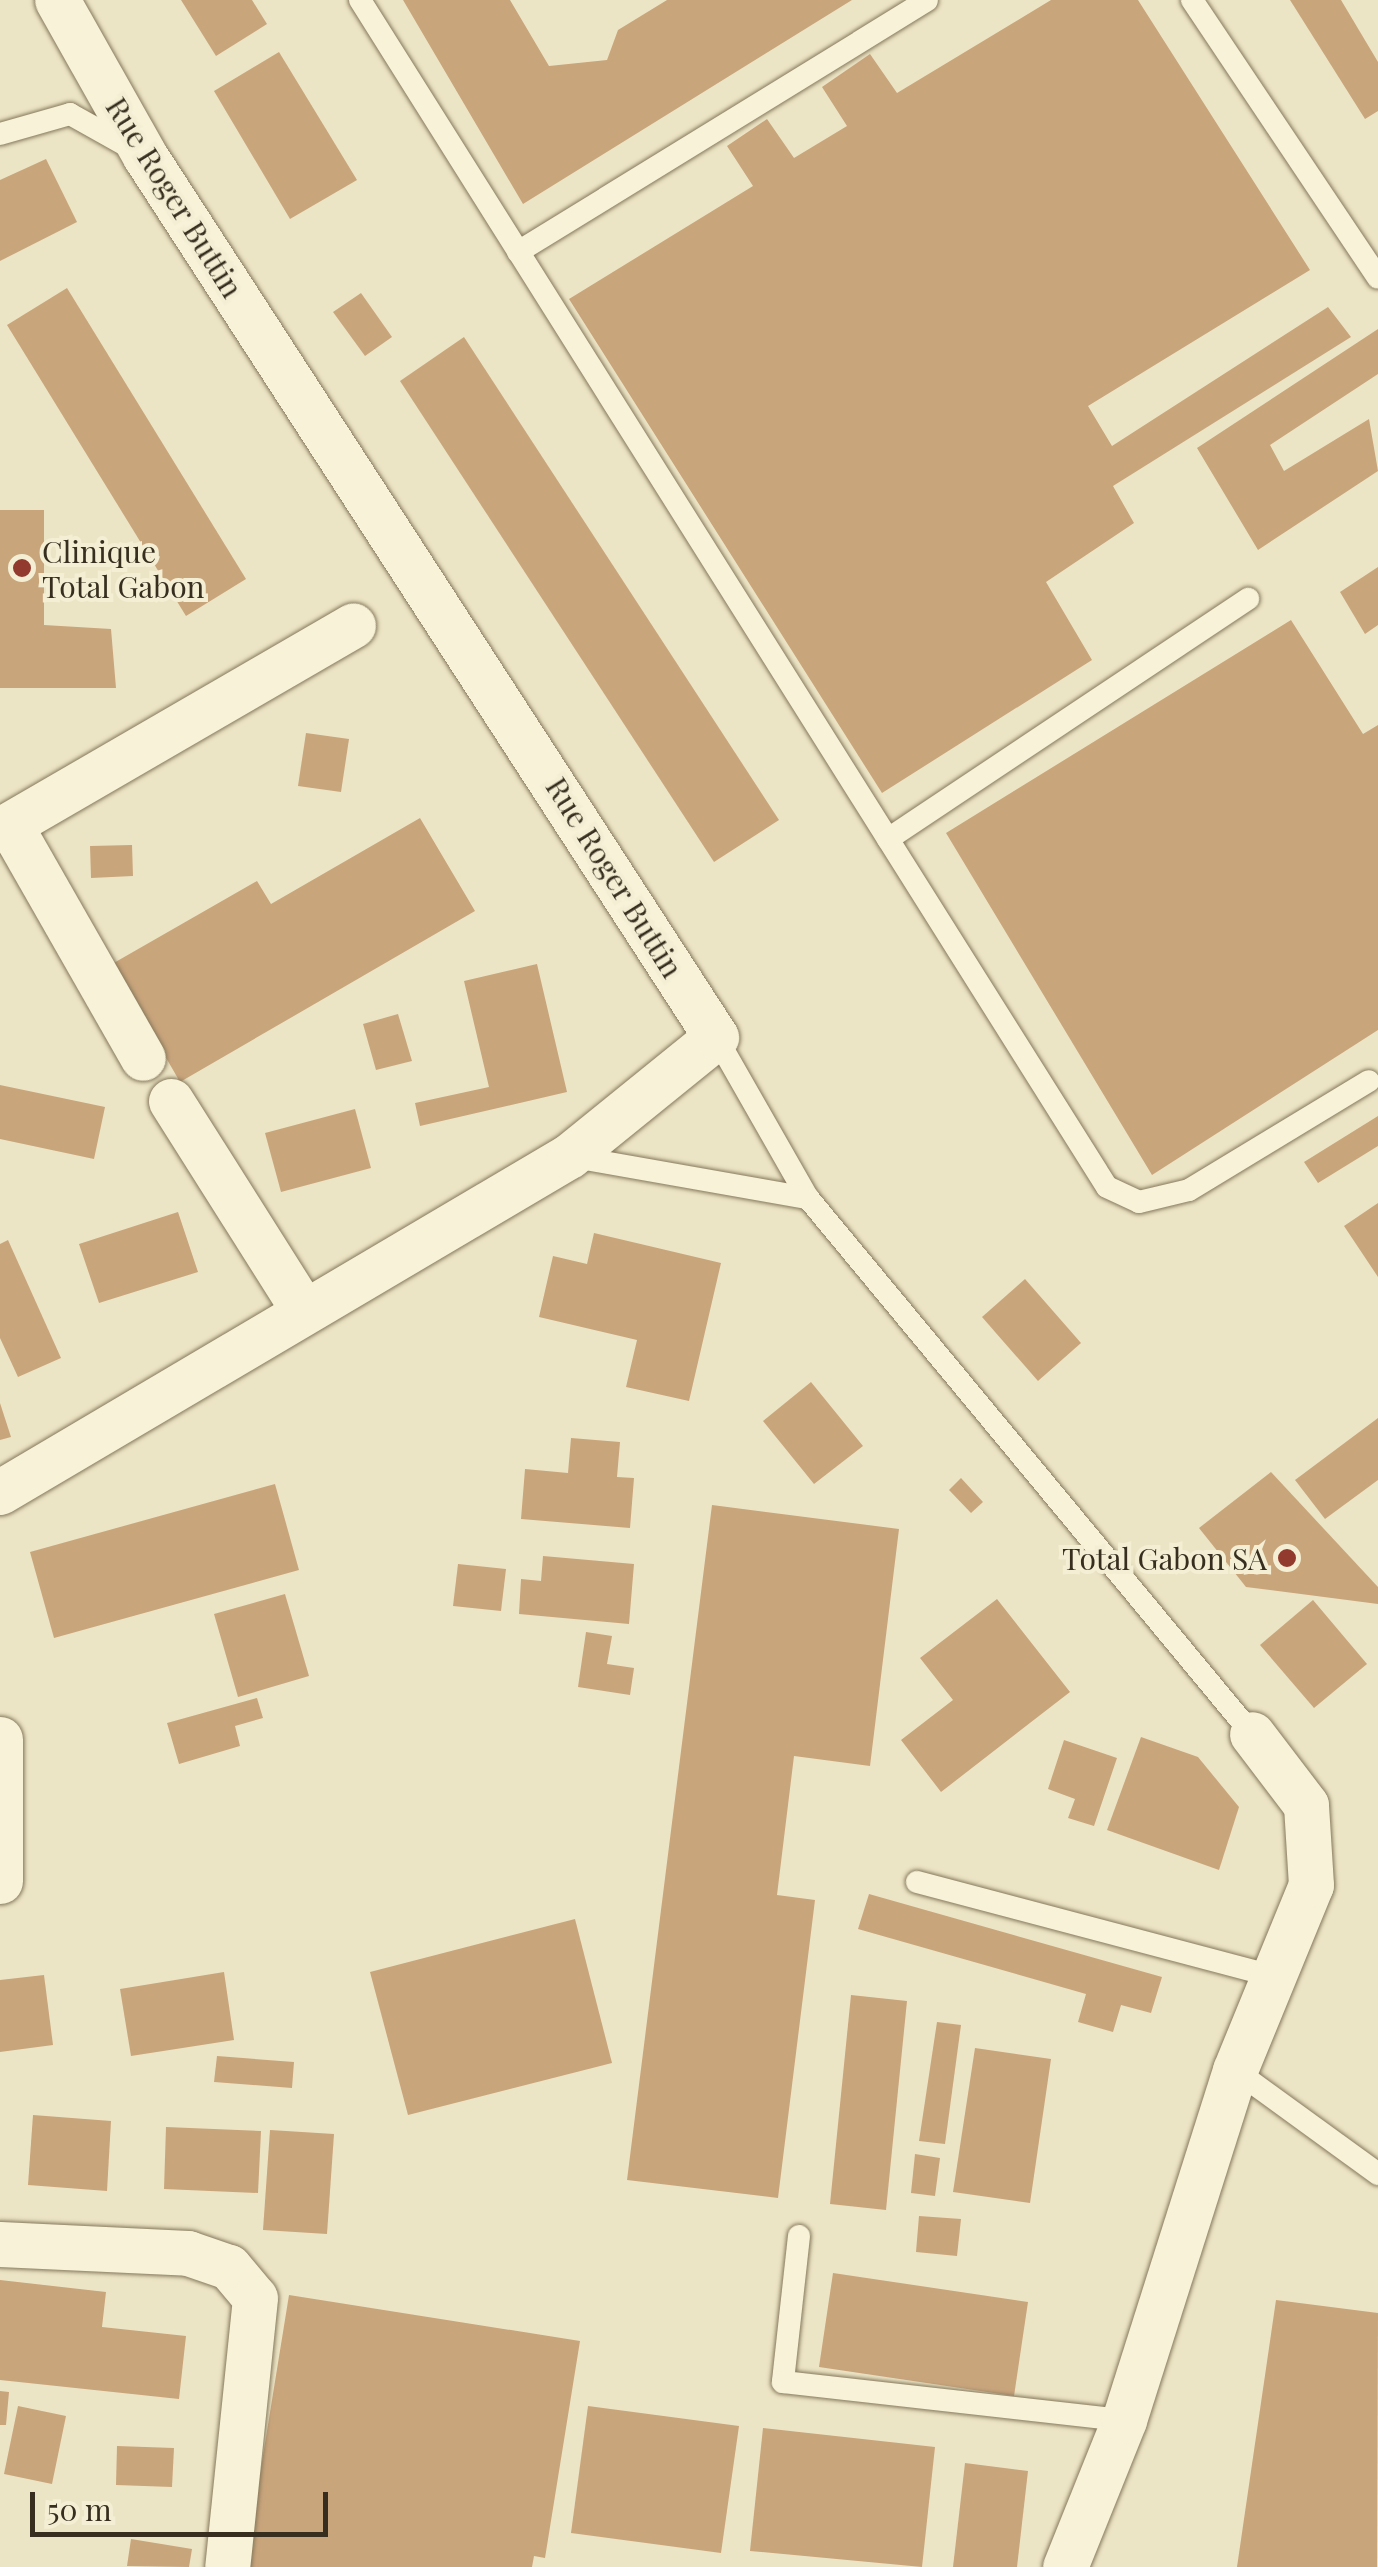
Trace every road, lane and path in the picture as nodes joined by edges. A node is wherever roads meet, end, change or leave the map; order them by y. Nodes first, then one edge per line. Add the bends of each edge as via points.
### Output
1 (57, 0) edge
2 (360, 0) edge
3 (926, 0) edge
4 (1192, 0) edge
5 (0, 134) edge
6 (145, 156) junction
7 (518, 252) junction
8 (1378, 278) edge
9 (1248, 599) dead end
10 (353, 626) dead end
11 (5, 828) edge
12 (888, 839) junction
13 (716, 1037) junction
14 (142, 1058) dead end
15 (1369, 1081) dead end
16 (171, 1102) dead end
17 (568, 1156) junction
18 (808, 1198) junction
19 (301, 1307) junction
20 (0, 1492) edge
21 (1252, 1734) joint
22 (0, 1739) edge
23 (0, 1881) edge
24 (918, 1882) dead end
25 (1274, 1976) junction
26 (1235, 2070) junction
27 (1378, 2174) edge
28 (799, 2236) dead end
29 (0, 2244) edge
30 (1124, 2420) junction
31 (227, 2567) edge
32 (1065, 2567) edge

1 - 6 street, Rue Roger Buttin
2 - 7 lane
3 - 7 lane
4 - 8 lane
5 - 6 lane via 70,114
6 - 13 street, Rue Roger Buttin
7 - 12 lane
9 - 12 lane
10 - 11 street
11 - 14 street
12 - 15 lane via 1108,1186 1140,1202 1189,1190
13 - 17 street
13 - 18 lane
16 - 19 street
17 - 18 lane
17 - 19 street
18 - 21 lane
19 - 20 street
21 - 25 street via 1306,1804 1311,1885
22 - 23 street
24 - 25 lane
25 - 26 street
26 - 27 lane
26 - 30 street
28 - 30 lane via 783,2382
29 - 31 street via 188,2253 229,2267 255,2298
30 - 32 street

